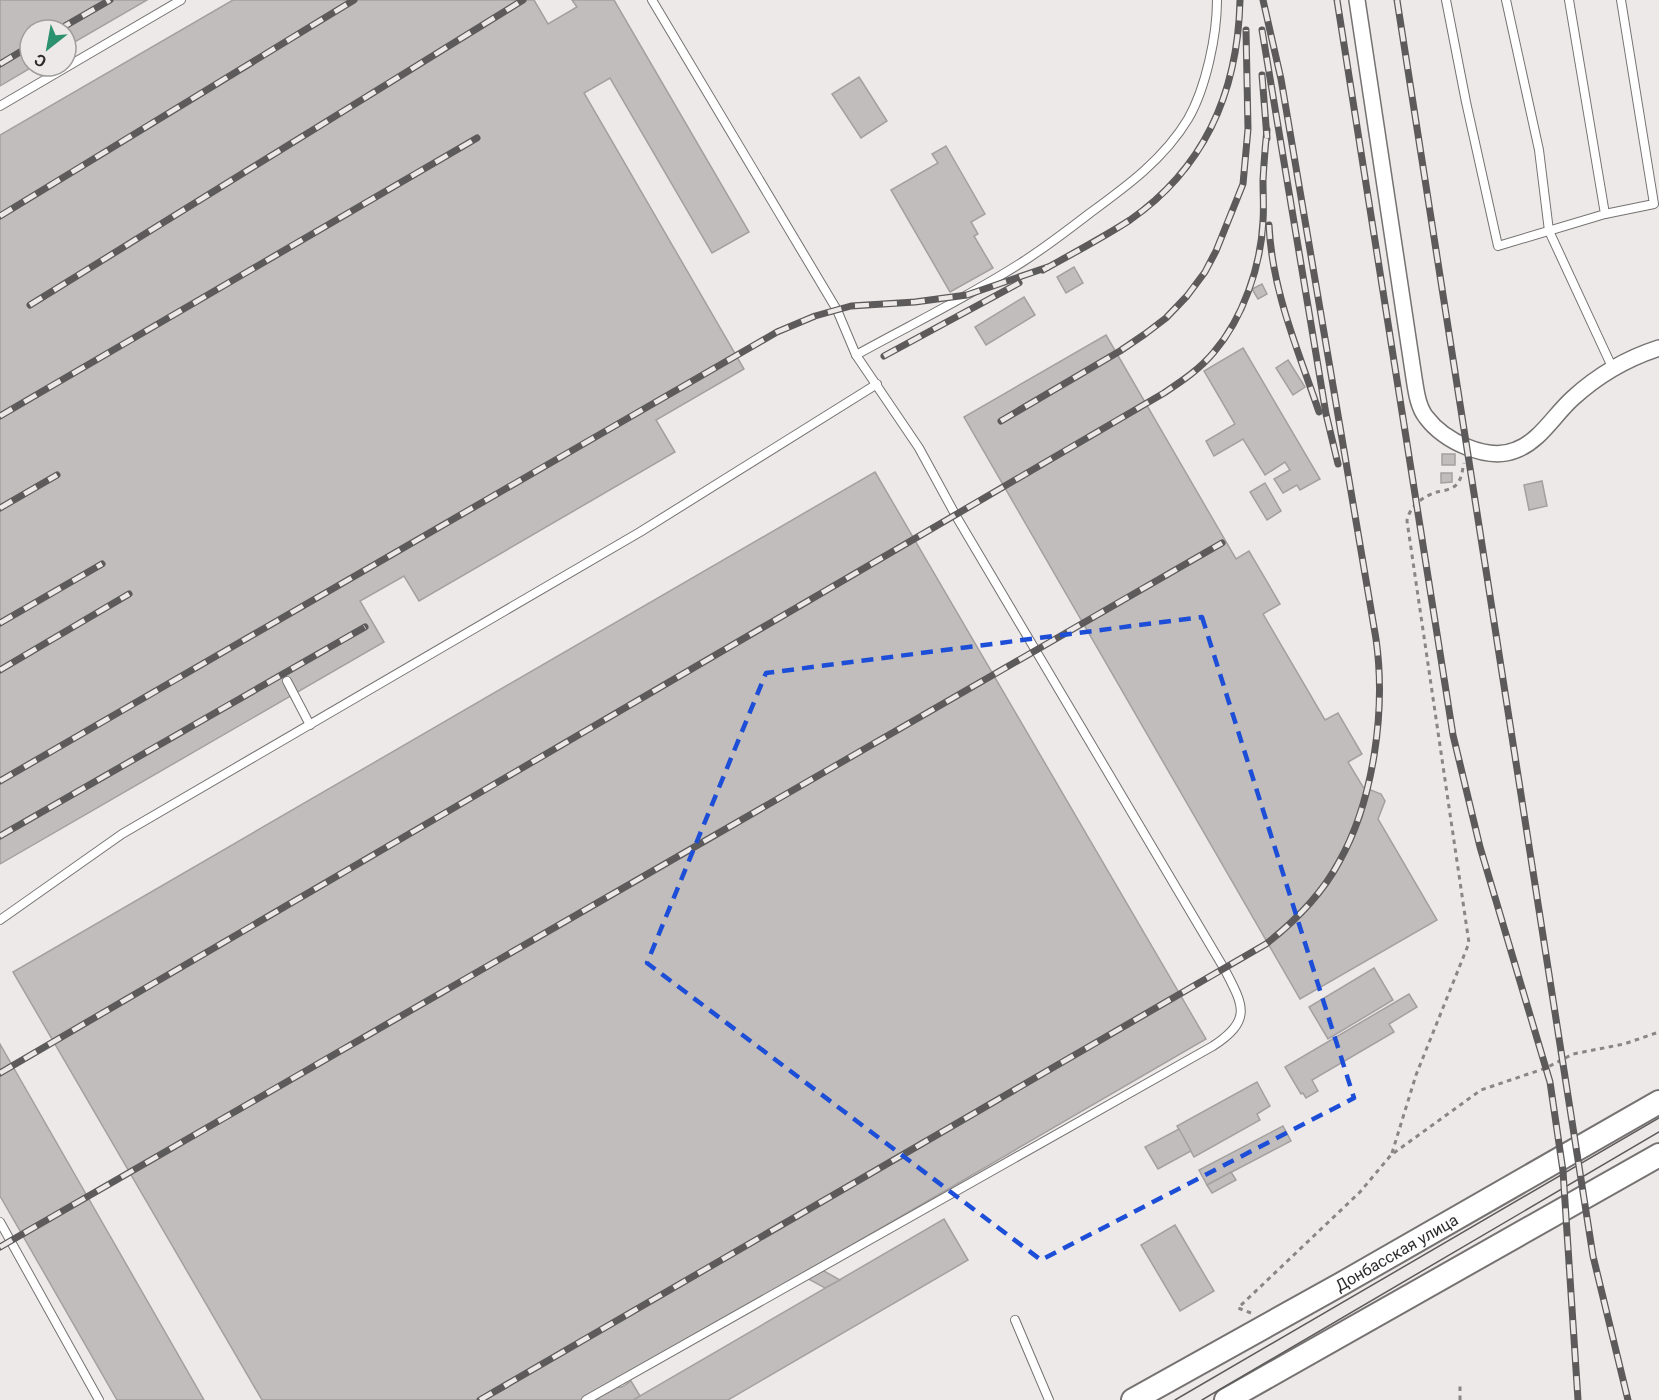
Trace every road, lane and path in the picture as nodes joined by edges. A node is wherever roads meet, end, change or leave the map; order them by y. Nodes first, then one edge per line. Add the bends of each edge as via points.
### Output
1 (181, 0) edge
2 (652, 0) edge
3 (1217, 0) edge
4 (1357, 0) edge
5 (1446, 0) edge
6 (1506, 0) edge
7 (1569, 0) edge
8 (1621, 0) edge
9 (0, 106) edge
10 (1605, 214) junction
11 (1549, 231) junction
12 (1659, 348) edge
13 (856, 354) junction
14 (1613, 369) junction
15 (877, 384) junction
16 (1464, 463) dead end
17 (287, 681) dead end
18 (310, 725) junction
19 (0, 920) edge
20 (1659, 1032) edge
21 (1659, 1102) edge
22 (1391, 1155) junction
23 (1659, 1155) edge
24 (0, 1222) edge
25 (1238, 1308) dead end
26 (1015, 1320) dead end
27 (1460, 1385) dead end
28 (99, 1400) edge
29 (586, 1400) edge
30 (1049, 1400) edge
31 (1133, 1400) edge
32 (1226, 1400) edge
33 (1460, 1400) edge

1 - 9 lane
2 - 13 lane via 837,310
3 - 13 lane via 1211,50 1188,119 1143,173 1023,261
4 - 14 street via 1416,392 1425,416 1455,441 1491,453 1506,453 1528,443 1575,396
5 - 11 lane via 1498,246
6 - 11 lane via 1539,150
7 - 10 lane
8 - 10 lane via 1654,204
10 - 11 lane
11 - 14 lane
12 - 14 street
13 - 15 lane
15 - 18 lane via 640,532
15 - 29 lane via 919,448 1225,970 1241,1002 1242,1013 1232,1032 1213,1046
16 - 22 path via 1455,486 1426,497 1408,513 1407,521 1469,943 1416,1075
17 - 18 lane
18 - 19 lane via 122,834
20 - 22 path via 1573,1054 1546,1068 1481,1090
21 - 31 main road, Донбасская улица
22 - 25 path via 1360,1192
23 - 32 main road
24 - 28 lane
26 - 30 lane
27 - 33 path

